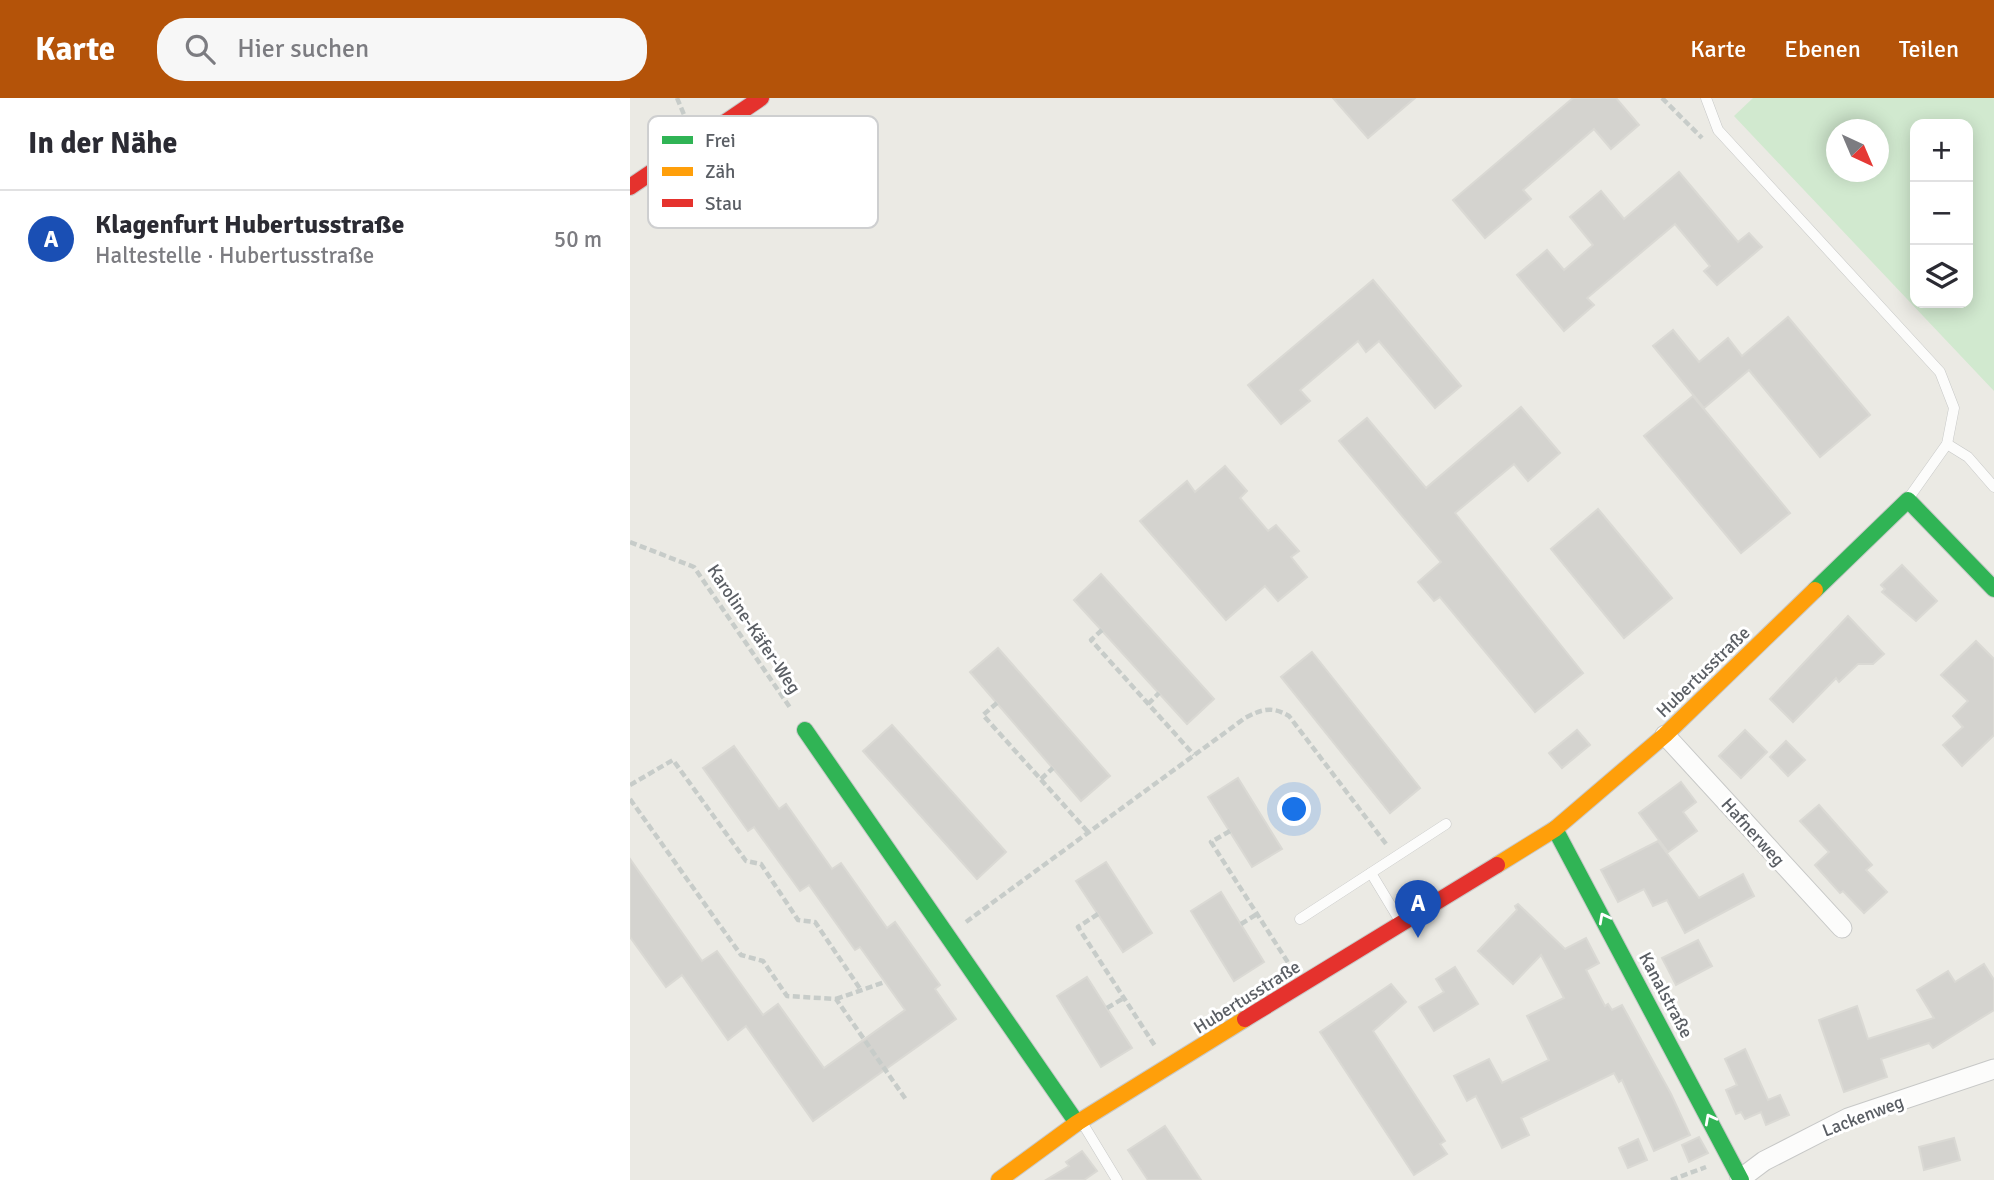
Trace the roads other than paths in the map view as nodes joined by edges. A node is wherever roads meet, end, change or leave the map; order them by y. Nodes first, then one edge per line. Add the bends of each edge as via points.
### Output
1 (761, 98) edge
2 (1706, 98) edge
3 (735, 116) edge
4 (648, 175) edge
5 (630, 187) edge
6 (1947, 444) junction
7 (1994, 486) edge
8 (1908, 500) junction
9 (1994, 589) edge
10 (805, 730) road end
11 (1665, 735) junction
12 (1446, 824) dead end
13 (1555, 829) junction
14 (1371, 873) junction
15 (1300, 919) dead end
16 (1402, 924) junction
17 (1842, 928) dead end
18 (1994, 1069) edge
19 (1079, 1122) junction
20 (999, 1180) edge
21 (1117, 1180) edge
22 (1740, 1180) edge

1 - 3 street
2 - 6 lane, Hubertusstraße via 1718,130 1940,372 1954,408
4 - 5 street
6 - 7 lane via 1968,457
6 - 8 lane, Hubertusstraße
8 - 9 street
8 - 11 street, Hubertusstraße
10 - 19 street
11 - 13 street, Hubertusstraße
11 - 17 street, Hafnerweg
12 - 14 lane
13 - 16 street, Hubertusstraße
22 -> 13 street, Kanalstraße
14 - 15 lane
14 - 16 lane
16 - 19 street, Hubertusstraße
18 - 22 street, Lackenweg via 1848,1118 1763,1161
19 - 20 street, Hubertusstraße
19 - 21 lane

